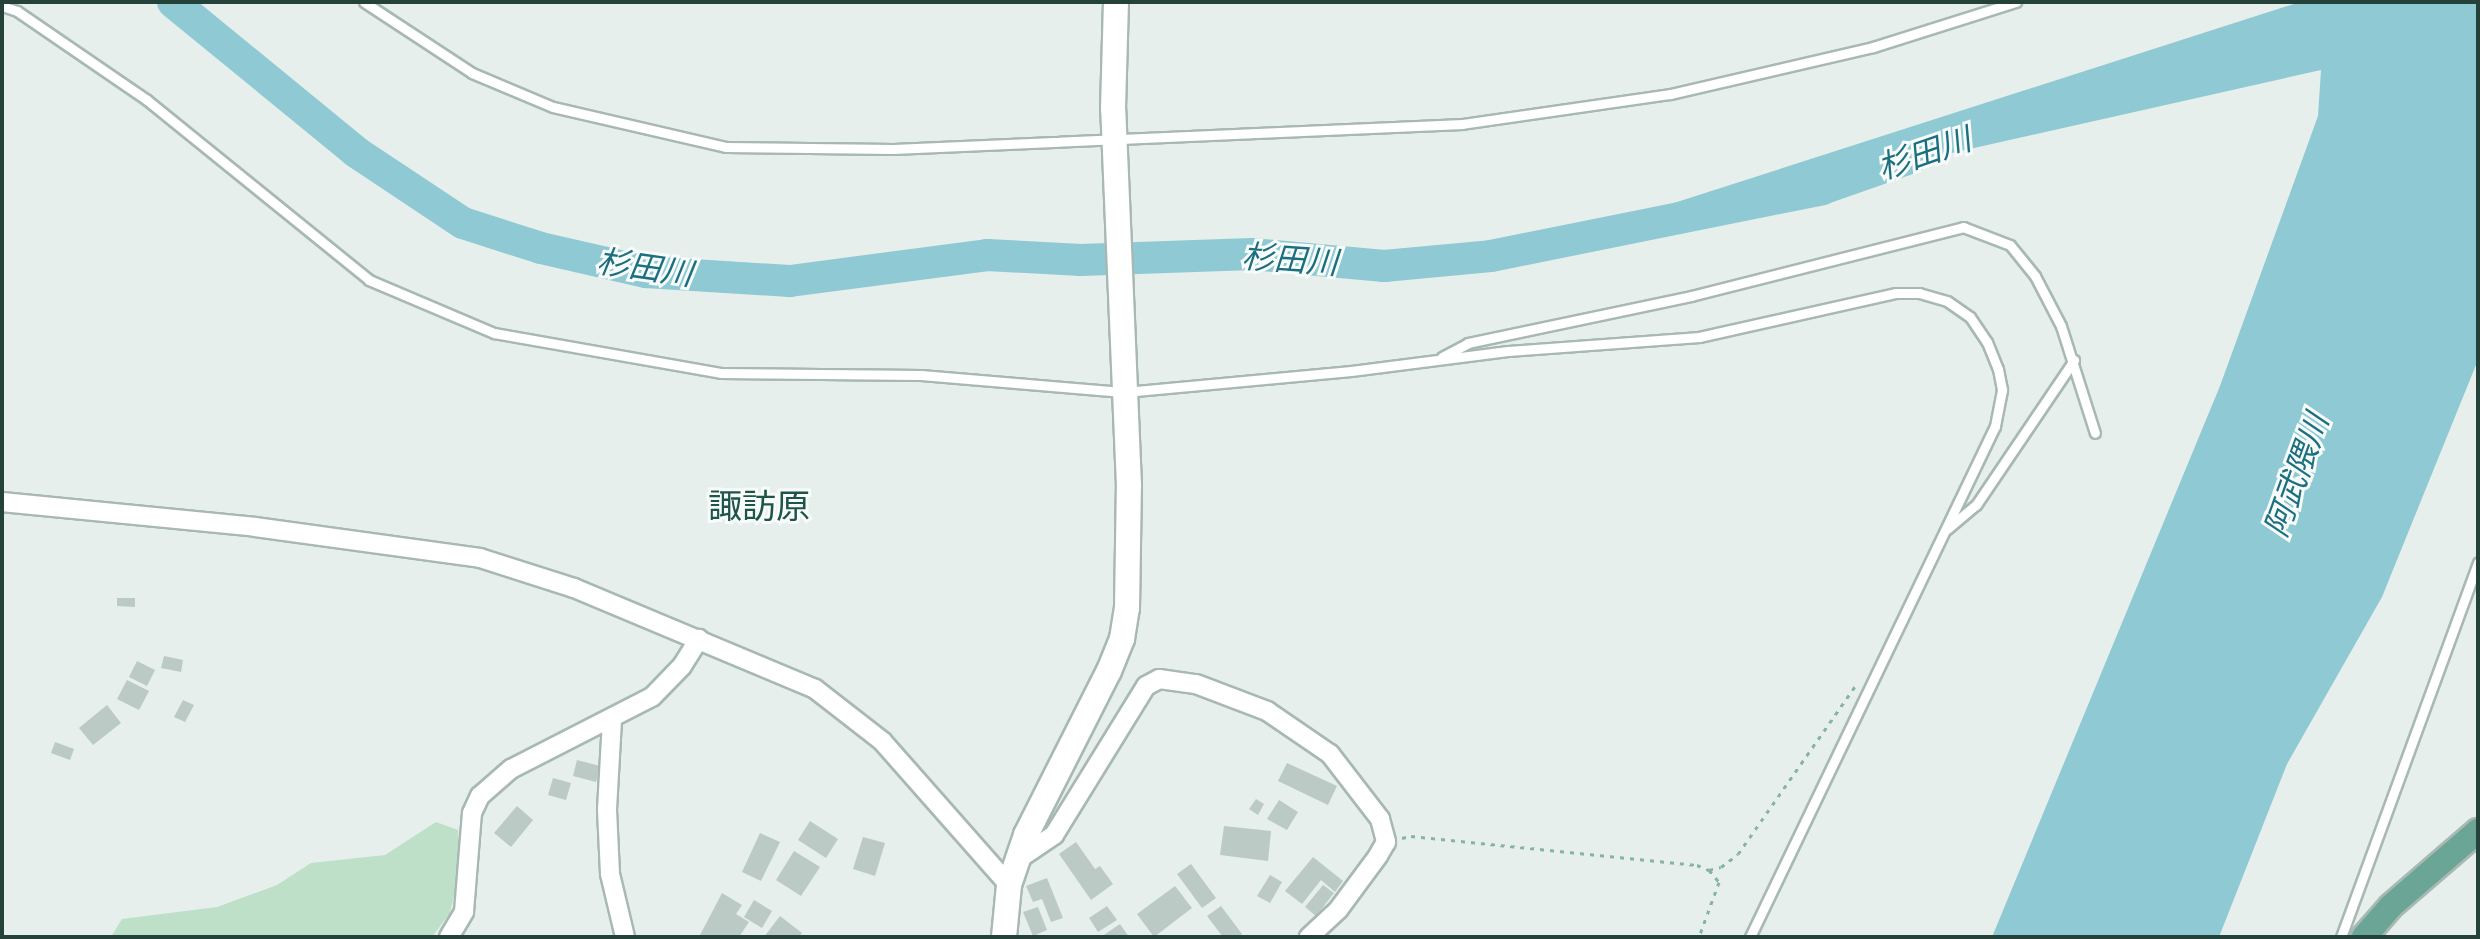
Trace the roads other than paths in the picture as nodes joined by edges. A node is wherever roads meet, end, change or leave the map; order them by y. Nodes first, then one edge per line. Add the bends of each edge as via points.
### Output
1 (364, 2) edge
2 (1116, 2) edge
3 (2016, 2) edge
4 (2, 6) edge
5 (1116, 148) junction
6 (1435, 360) junction
7 (2074, 360) junction
8 (1125, 392) junction
9 (2095, 433) dead end
10 (2, 502) edge
11 (1945, 532) junction
12 (2478, 562) edge
13 (699, 639) junction
14 (612, 720) junction
15 (2478, 831) edge
16 (1017, 860) junction
17 (1009, 885) junction
18 (449, 937) edge
19 (625, 937) edge
20 (1004, 937) edge
21 (1309, 937) edge
22 (1750, 937) edge
23 (2341, 937) edge
24 (2364, 937) edge

1 - 5 lane via 472,73 553,107 726,147
2 - 5 street
3 - 5 lane via 1873,47 1670,94 1462,124
4 - 8 lane via 147,100 369,280 494,333 721,373 921,375
5 - 8 street
6 - 7 lane via 1468,343 1691,296 1963,227 2010,245 2035,276
6 - 8 lane
6 - 11 lane via 1699,337 1896,293 1947,301 1970,317 1987,342 2002,390 1995,426
7 - 9 lane
7 - 11 lane via 1976,505
8 - 16 street via 1129,568 1122,639
10 - 13 street via 255,527 480,558 574,588
11 - 22 lane
12 - 23 lane
13 - 14 street via 652,697
13 - 17 street via 815,689 882,741
14 - 18 street via 511,769 480,796 472,813 464,912
14 - 19 street via 610,874
15 - 24 main road via 2391,906
16 - 17 street
16 - 21 street via 1054,835 1146,686 1159,679 1196,684 1267,711 1330,754 1380,819 1386,842 1338,910
17 - 20 street

